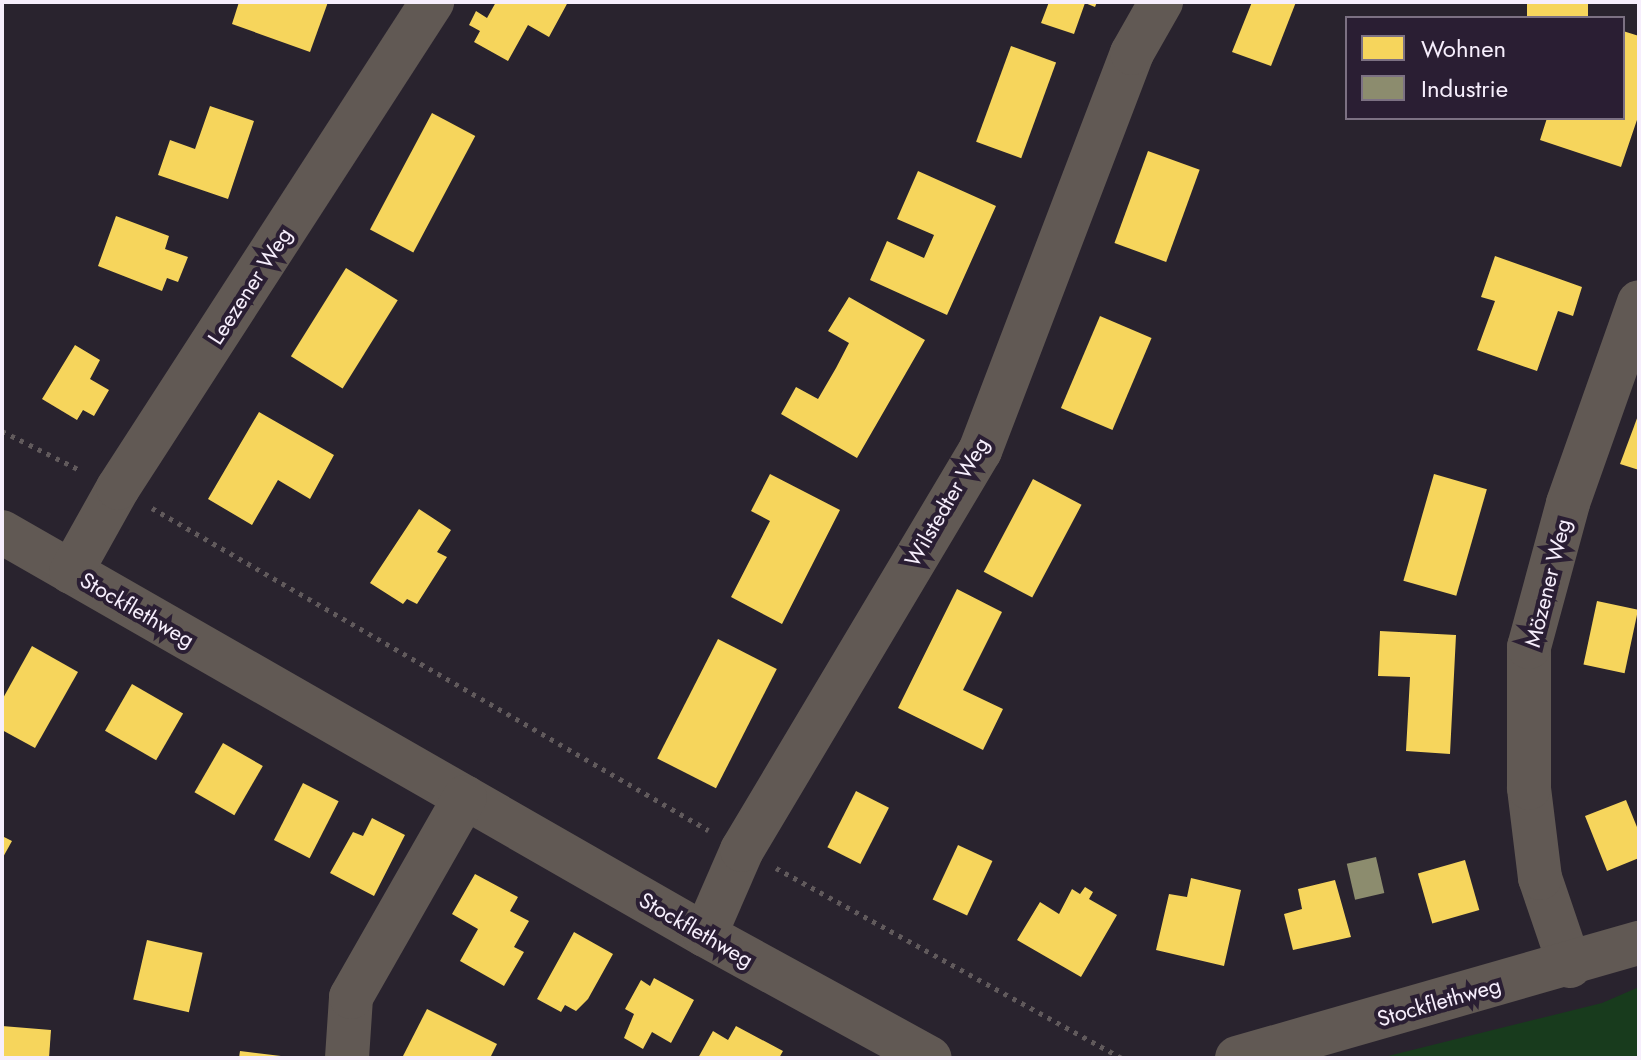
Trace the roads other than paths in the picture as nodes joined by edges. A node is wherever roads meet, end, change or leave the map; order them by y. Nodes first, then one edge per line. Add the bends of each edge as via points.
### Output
1 (432, 2) edge
2 (1161, 2) edge
3 (1639, 302) edge
4 (7, 549) edge
5 (71, 572) junction
6 (465, 797) junction
7 (705, 935) junction
8 (1639, 943) edge
9 (1570, 966) junction
10 (347, 1058) edge
11 (930, 1058) edge
12 (1237, 1058) edge

1 - 5 street, Leezener Weg via 118,488
2 - 7 street, Wilstedter Weg via 1132,53 980,451 742,850
3 - 9 street, Mözener Weg via 1568,503 1529,647 1529,788 1540,878
4 - 5 street, Stockflethweg
5 - 6 street, Stockflethweg
6 - 7 street, Stockflethweg
6 - 10 street via 351,997
7 - 11 street, Stockflethweg
8 - 9 street, Stockflethweg
9 - 12 street, Stockflethweg

